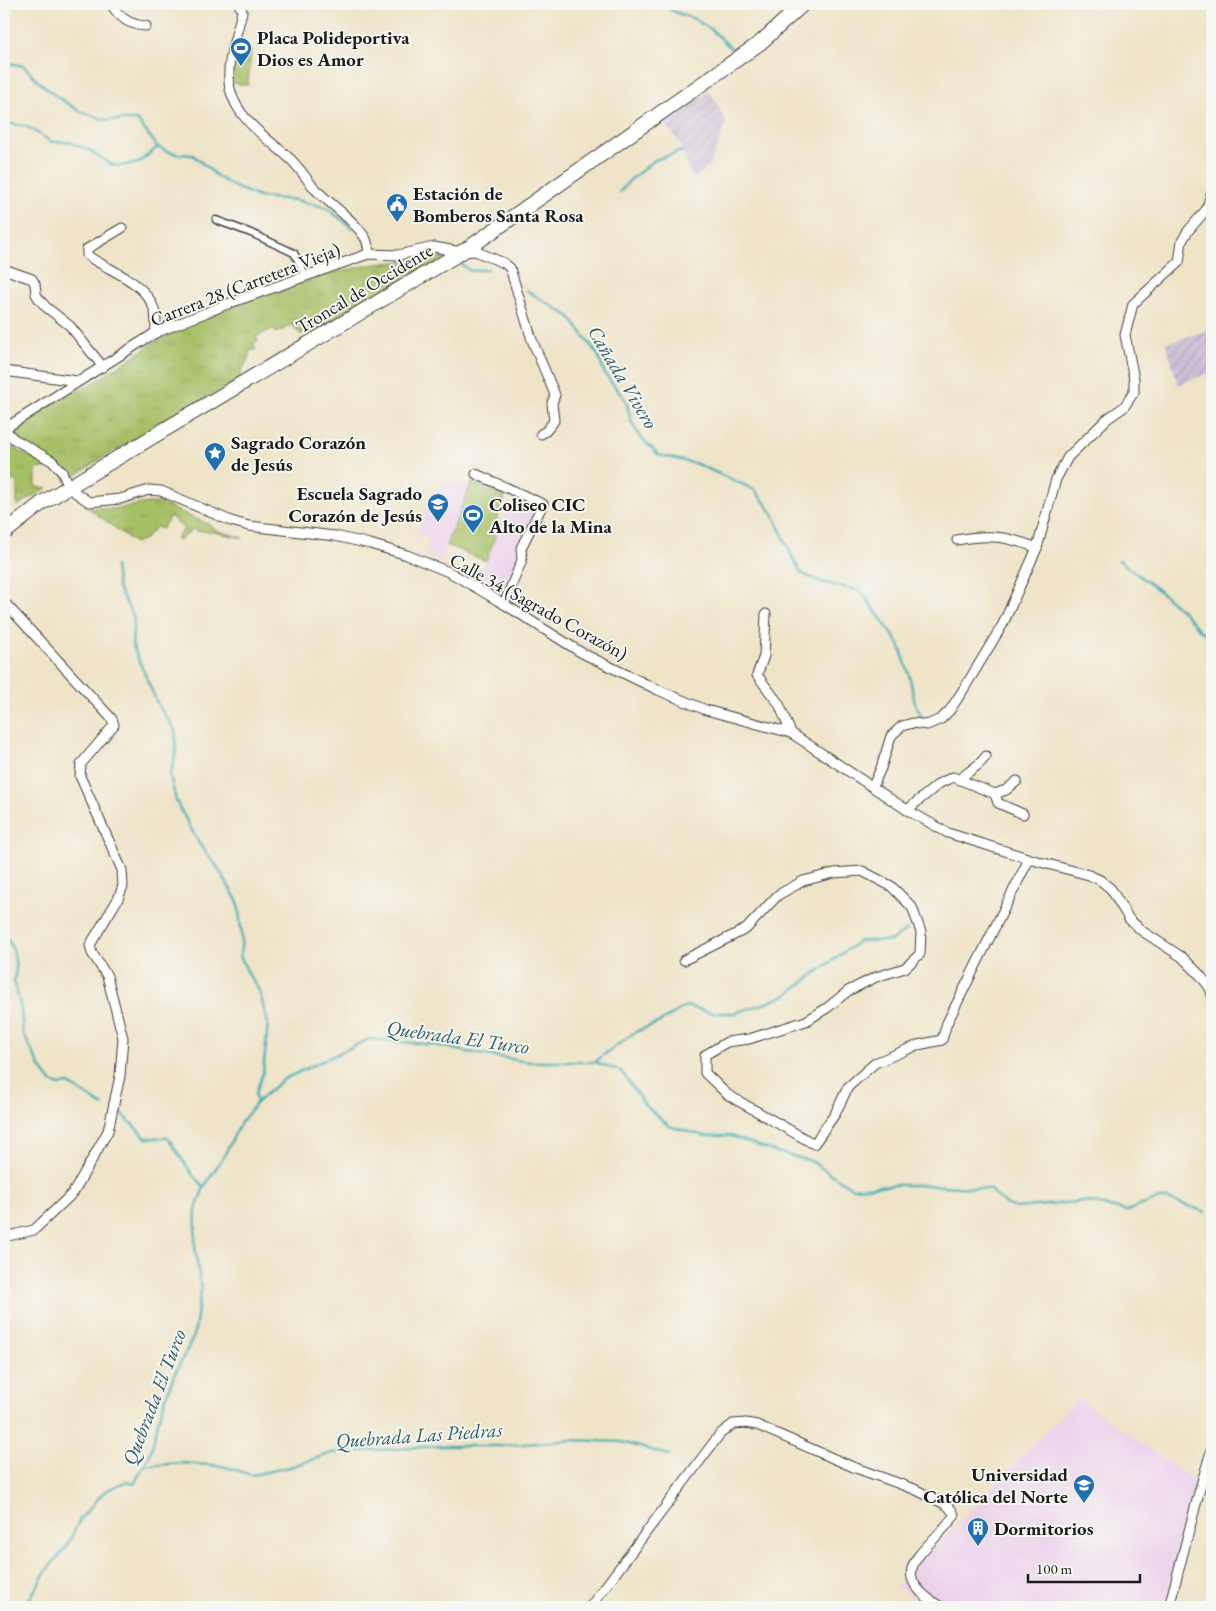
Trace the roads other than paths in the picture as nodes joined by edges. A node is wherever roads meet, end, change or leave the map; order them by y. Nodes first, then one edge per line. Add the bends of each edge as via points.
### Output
1 (111, 4) edge
2 (240, 4) edge
3 (803, 4) edge
4 (146, 26) dead end
5 (1212, 192) edge
6 (216, 220) dead end
7 (122, 228) dead end
8 (461, 252) junction
9 (368, 254) junction
10 (4, 269) edge
11 (306, 276) junction
12 (155, 333) junction
13 (103, 367) junction
14 (4, 371) edge
15 (76, 381) junction
16 (4, 429) edge
17 (541, 434) dead end
18 (476, 474) dead end
19 (68, 488) junction
20 (4, 533) edge
21 (957, 540) dead end
22 (1037, 548) junction
23 (4, 602) edge
24 (504, 604) junction
25 (766, 614) dead end
26 (791, 733) junction
27 (986, 756) dead end
28 (960, 779) junction
29 (1016, 781) dead end
30 (873, 786) junction
31 (995, 794) junction
32 (907, 810) junction
33 (1023, 814) dead end
34 (1029, 859) junction
35 (684, 960) dead end
36 (1212, 995) edge
37 (4, 1237) edge
38 (1212, 1448) edge
39 (590, 1607) edge
40 (941, 1607) edge
41 (1169, 1607) edge

1 - 4 street via 126,22
2 - 9 street via 242,11 230,59 230,88 236,104 246,118 290,158 315,189 364,235 369,246
3 - 8 main road, Troncal de Occidente via 760,43
5 - 22 street via 1206,210 1182,241 1178,262 1133,304 1124,335 1134,392 1124,407 1107,418 1068,457 1056,479
6 - 11 street via 294,253
7 - 12 street via 87,249 87,255 132,281 152,302 157,323
8 - 9 street, Carrera 28 (Carretera Vieja) via 434,247 398,255
8 - 17 street, Carrera 28 (Carretera Vieja) via 486,254 510,268 532,340 555,395 552,403 554,420
8 - 19 main road, Troncal de Occidente
9 - 11 street, Carrera 28 (Carretera Vieja)
10 - 13 street via 32,279 38,299 70,326
11 - 12 street, Carrera 28 (Carretera Vieja)
12 - 13 street, Carrera 28 (Carretera Vieja)
13 - 15 street, Carrera 28 (Carretera Vieja)
14 - 15 street
15 - 16 street, Carrera 28 (Carretera Vieja)
16 - 19 street via 14,439 52,461 62,472
18 - 24 street via 543,504 521,548 522,560
19 - 20 main road, Troncal de Occidente via 42,503
19 - 24 street, Calle 34 (Sagrado Corazón) via 89,502 120,499 150,490 162,491 249,526 335,536 385,547 451,573
21 - 22 street via 998,537
22 - 30 street via 1003,624 950,710 941,720 902,726 891,736
23 - 37 street via 114,724 81,764 80,776 122,870 123,886 118,899 90,944 107,976 123,1038 120,1076 108,1131 73,1193 34,1230
24 - 26 street, Calle 34 (Sagrado Corazón) via 582,653 658,690 706,710
25 - 26 street via 764,656 757,675 779,704
26 - 30 street, Calle 34 (Sagrado Corazón)
27 - 28 street via 983,762
28 - 31 street
28 - 32 street via 953,777 940,783
29 - 31 street
30 - 32 street, Calle 34 (Sagrado Corazón)
31 - 33 street via 998,803
32 - 34 street, Calle 34 (Sagrado Corazón) via 948,833
34 - 35 street via 947,1023 942,1040 918,1045 875,1063 848,1087 835,1114 814,1144 728,1095 705,1073 705,1055 727,1042 749,1039 806,1021 848,991 876,977 905,968 920,954 921,932 912,907 891,886 862,872 834,873 803,881 778,896 746,929
34 - 36 street, Calle 34 (Sagrado Corazón) via 1100,880 1111,889 1129,919 1142,932 1182,957 1200,975
38 - 41 street
39 - 40 street via 720,1434 732,1424 746,1423 785,1436 853,1468 914,1489 950,1508 954,1516 911,1570 914,1584

